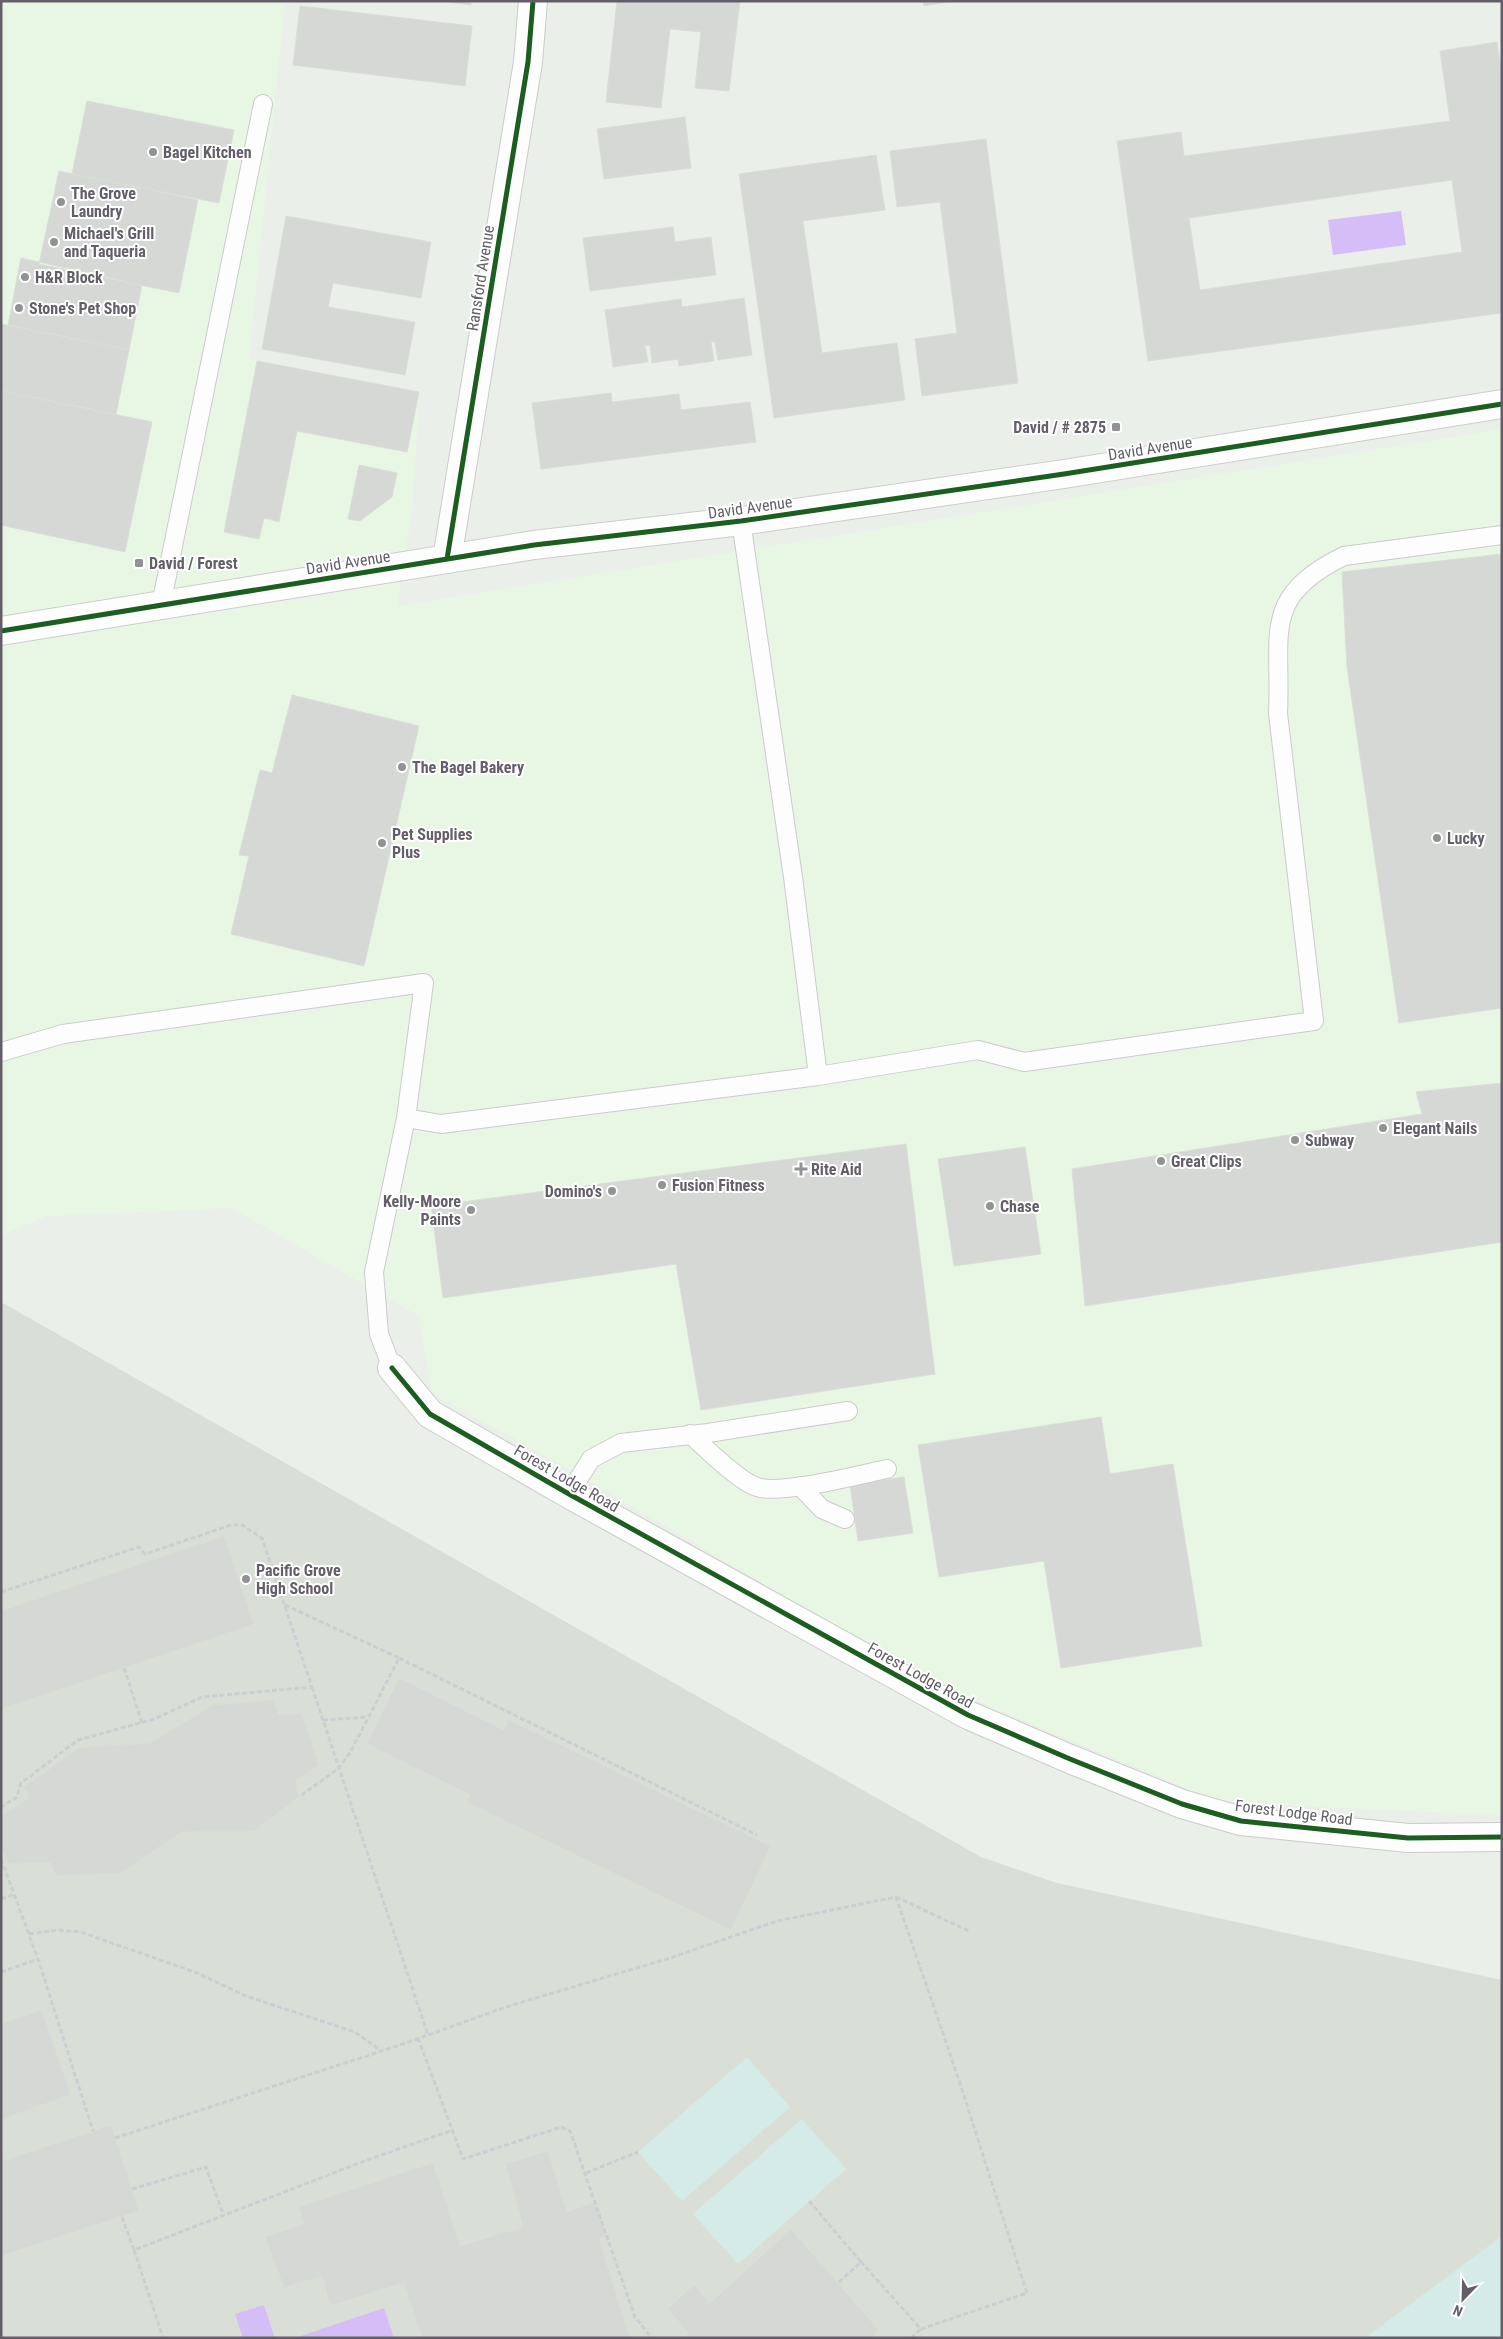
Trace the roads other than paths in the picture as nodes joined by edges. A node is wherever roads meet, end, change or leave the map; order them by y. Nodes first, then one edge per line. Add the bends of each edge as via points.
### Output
1 (533, 1) edge
2 (263, 104) dead end
3 (1502, 404) edge
4 (740, 521) junction
5 (1502, 535) edge
6 (447, 558) junction
7 (162, 605) junction
8 (1, 631) edge
9 (1, 1052) edge
10 (818, 1076) junction
11 (406, 1118) junction
12 (392, 1368) joint
13 (848, 1412) dead end
14 (690, 1434) junction
15 (887, 1469) dead end
16 (800, 1486) junction
17 (569, 1494) junction
18 (845, 1519) dead end
19 (1502, 1837) edge

1 - 6 street, Ransford Avenue via 528,62
2 - 7 lane
3 - 4 street, David Avenue via 1064,474
4 - 6 street, David Avenue
4 - 10 lane via 793,877
5 - 10 lane via 1344,556 1323,566 1304,581 1280,617 1277,634 1278,712 1314,1021 1024,1062 978,1050
6 - 7 street, David Avenue
7 - 8 street, David Avenue
9 - 11 lane via 63,1034 424,983
10 - 11 lane via 441,1124
11 - 12 lane via 374,1272 379,1334
12 - 17 street, Forest Lodge Road via 430,1414
13 - 14 lane
14 - 16 lane via 756,1487 780,1490
14 - 17 lane via 621,1443 591,1459
15 - 16 lane
16 - 18 lane via 822,1509
17 - 19 street, Forest Lodge Road via 968,1715 1182,1804 1241,1820 1388,1836

